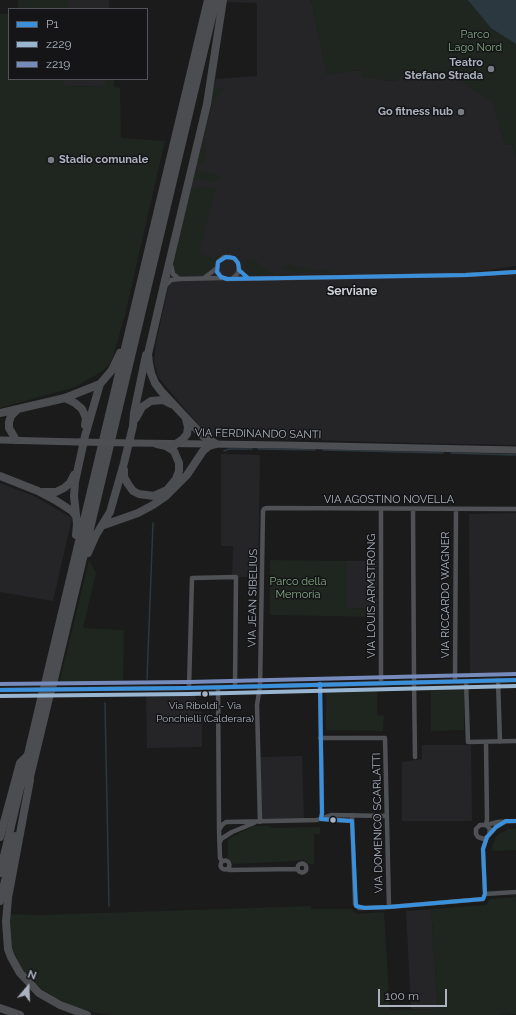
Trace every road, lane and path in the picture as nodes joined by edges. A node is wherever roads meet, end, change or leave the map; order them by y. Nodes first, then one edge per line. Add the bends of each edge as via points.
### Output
1 (208, 0) edge
2 (216, 0) edge
3 (223, 0) edge
4 (170, 259) junction
5 (216, 268) junction
6 (239, 270) junction
7 (516, 272) edge
8 (204, 278) junction
9 (223, 278) junction
10 (233, 278) junction
11 (248, 278) junction
12 (179, 279) junction
13 (163, 289) junction
14 (155, 322) junction
15 (127, 342) junction
16 (100, 384) junction
17 (65, 398) junction
18 (173, 405) junction
19 (18, 410) junction
20 (0, 413) edge
21 (186, 419) junction
22 (133, 426) junction
23 (82, 439) junction
24 (0, 440) edge
25 (16, 440) junction
26 (157, 444) junction
27 (176, 444) junction
28 (216, 444) junction
29 (516, 450) edge
30 (124, 463) junction
31 (77, 467) junction
32 (0, 476) edge
33 (38, 491) junction
34 (381, 509) junction
35 (413, 509) junction
36 (456, 509) junction
37 (516, 509) edge
38 (263, 511) joint
39 (77, 520) junction
40 (104, 525) junction
41 (74, 564) junction
42 (73, 598) junction
43 (498, 680) junction
44 (516, 680) edge
45 (455, 681) junction
46 (466, 681) junction
47 (414, 682) junction
48 (381, 683) junction
49 (49, 684) junction
50 (320, 684) junction
51 (235, 686) junction
52 (260, 686) junction
53 (218, 687) junction
54 (189, 688) junction
55 (0, 690) edge
56 (46, 695) junction
57 (320, 738) junction
58 (516, 741) edge
59 (486, 742) junction
60 (500, 742) junction
61 (28, 755) junction
62 (415, 757) dead end
63 (30, 780) junction
64 (352, 815) junction
65 (386, 816) junction
66 (321, 819) junction
67 (352, 821) junction
68 (506, 821) junction
69 (516, 821) edge
70 (260, 822) junction
71 (486, 825) junction
72 (219, 830) junction
73 (0, 835) edge
74 (488, 836) junction
75 (478, 837) junction
76 (220, 842) junction
77 (483, 849) junction
78 (297, 869) dead end
79 (0, 873) edge
80 (516, 892) edge
81 (485, 894) junction
82 (0, 901) edge
83 (389, 907) junction
84 (0, 1008) edge
85 (20, 1015) edge
86 (87, 1015) edge

1 - 15 highway
2 - 42 highway
3 - 4 highway via 207,104
4 - 12 street via 171,269
4 - 13 highway
5 - 6 street via 220,259 228,257 237,261
5 - 8 street
5 - 9 street
6 - 10 street
6 - 11 street
7 - 11 street via 466,276
8 - 9 street
8 - 12 street
9 - 10 street
10 - 11 street
12 - 13 street via 166,283
13 - 14 highway
14 - 18 highway via 148,363 155,383
14 - 22 highway via 143,367
15 - 16 highway via 122,347 112,370
15 - 41 highway
16 - 17 highway
16 - 23 highway
17 - 19 highway
17 - 23 highway via 82,409 86,418
18 - 21 highway
18 - 22 highway via 158,400 147,403 139,410
19 - 20 highway
19 - 25 highway via 9,422 9,428
21 - 27 highway via 187,434
21 - 28 highway
22 - 30 highway
23 - 25 main road, VIA FERDINANDO SANTI
23 - 26 main road, VIA FERDINANDO SANTI, bridge
23 - 31 highway
24 - 25 main road, VIA FERDINANDO SANTI
26 - 27 main road, VIA FERDINANDO SANTI
26 - 30 highway via 174,451 179,463 176,478 161,494 147,496 133,490 124,477
27 - 28 main road, VIA FERDINANDO SANTI
28 - 29 main road, VIA FERDINANDO SANTI
28 - 40 highway via 202,450 187,476 166,496 138,513
30 - 40 highway
31 - 33 highway via 72,480 64,488 53,492
31 - 39 highway via 74,496
32 - 33 highway
33 - 39 highway via 69,508
34 - 35 street, VIA AGOSTINO NOVELLA
34 - 38 street, VIA AGOSTINO NOVELLA via 267,508
34 - 48 street, VIA LOUIS ARMSTRONG
35 - 36 street, VIA AGOSTINO NOVELLA
35 - 47 street
36 - 37 street, VIA AGOSTINO NOVELLA
36 - 45 street, VIA RICCARDO WAGNER
38 - 52 street, VIA JEAN SIBELIUS
39 - 41 highway via 71,556
40 - 42 highway via 91,546
41 - 49 highway
42 - 49 highway
43 - 44 street
43 - 46 street
43 - 60 street
45 - 46 street
45 - 47 street
46 - 59 street via 468,742
47 - 48 street
47 - 62 street
48 - 50 street
49 - 56 highway, bridge
50 - 52 street
50 - 57 street
51 - 52 street
51 - 53 street
51 - 54 street via 236,577 192,578
52 - 70 street, VIA JEAN SIBELIUS via 257,705
53 - 54 street
53 - 72 street
54 - 55 street
56 - 61 highway
56 - 63 highway
57 - 65 street, VIA DOMENICO SCARLATTI via 385,738
57 - 66 street
58 - 60 street
59 - 60 street
59 - 71 street
61 - 73 highway via 20,763
61 - 79 highway
63 - 82 highway
63 - 86 highway via 8,898 8,949 20,973 39,993 60,1005
64 - 65 street
64 - 66 street via 331,815
64 - 67 street
65 - 83 street, VIA DOMENICO SCARLATTI
66 - 67 street
66 - 70 street
67 - 83 street via 355,904 362,908
68 - 69 street
68 - 71 street
68 - 74 street
70 - 72 street via 226,822
70 - 76 street via 232,832
71 - 74 street via 490,829
71 - 75 street via 480,825 476,829
72 - 76 street
74 - 75 street via 484,839
74 - 77 street
75 - 77 street
76 - 78 street via 220,858 227,861 228,870
77 - 81 street
80 - 81 street
81 - 83 street via 480,900
84 - 85 highway

